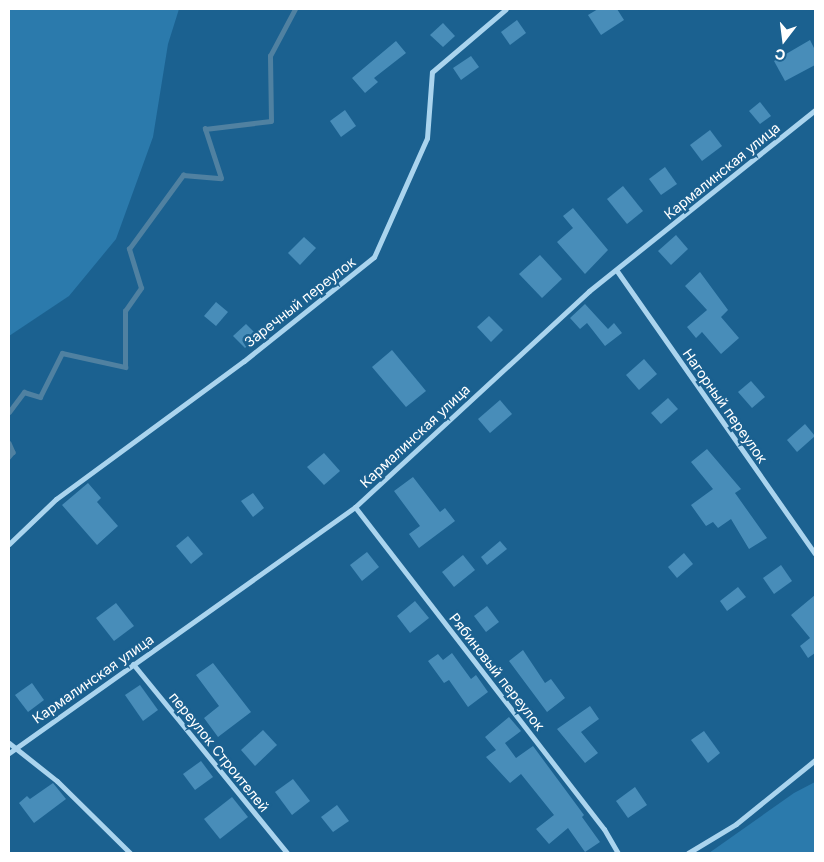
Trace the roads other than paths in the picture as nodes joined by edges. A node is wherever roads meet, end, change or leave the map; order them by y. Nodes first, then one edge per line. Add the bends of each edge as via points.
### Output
1 (506, 9) edge
2 (815, 110) edge
3 (617, 271) junction
4 (355, 507) junction
5 (9, 544) edge
6 (815, 554) edge
7 (133, 664) junction
8 (9, 743) edge
9 (15, 749) junction
10 (9, 753) edge
11 (815, 760) edge
12 (130, 853) edge
13 (287, 853) edge
14 (618, 853) edge
15 (688, 853) edge

1 - 5 street, Заречный переулок via 432,72 427,138 374,257 244,361 56,499
2 - 3 street, Кармалинская улица
3 - 4 street, Кармалинская улица via 589,291
3 - 6 street, Нагорный переулок
4 - 7 street, Кармалинская улица
4 - 14 street, Рябиновый переулок via 604,829
7 - 9 street, Кармалинская улица
7 - 13 street, переулок Строителей
8 - 9 street
9 - 10 street, Кармалинская улица
9 - 12 street via 57,781
11 - 15 street via 736,824

